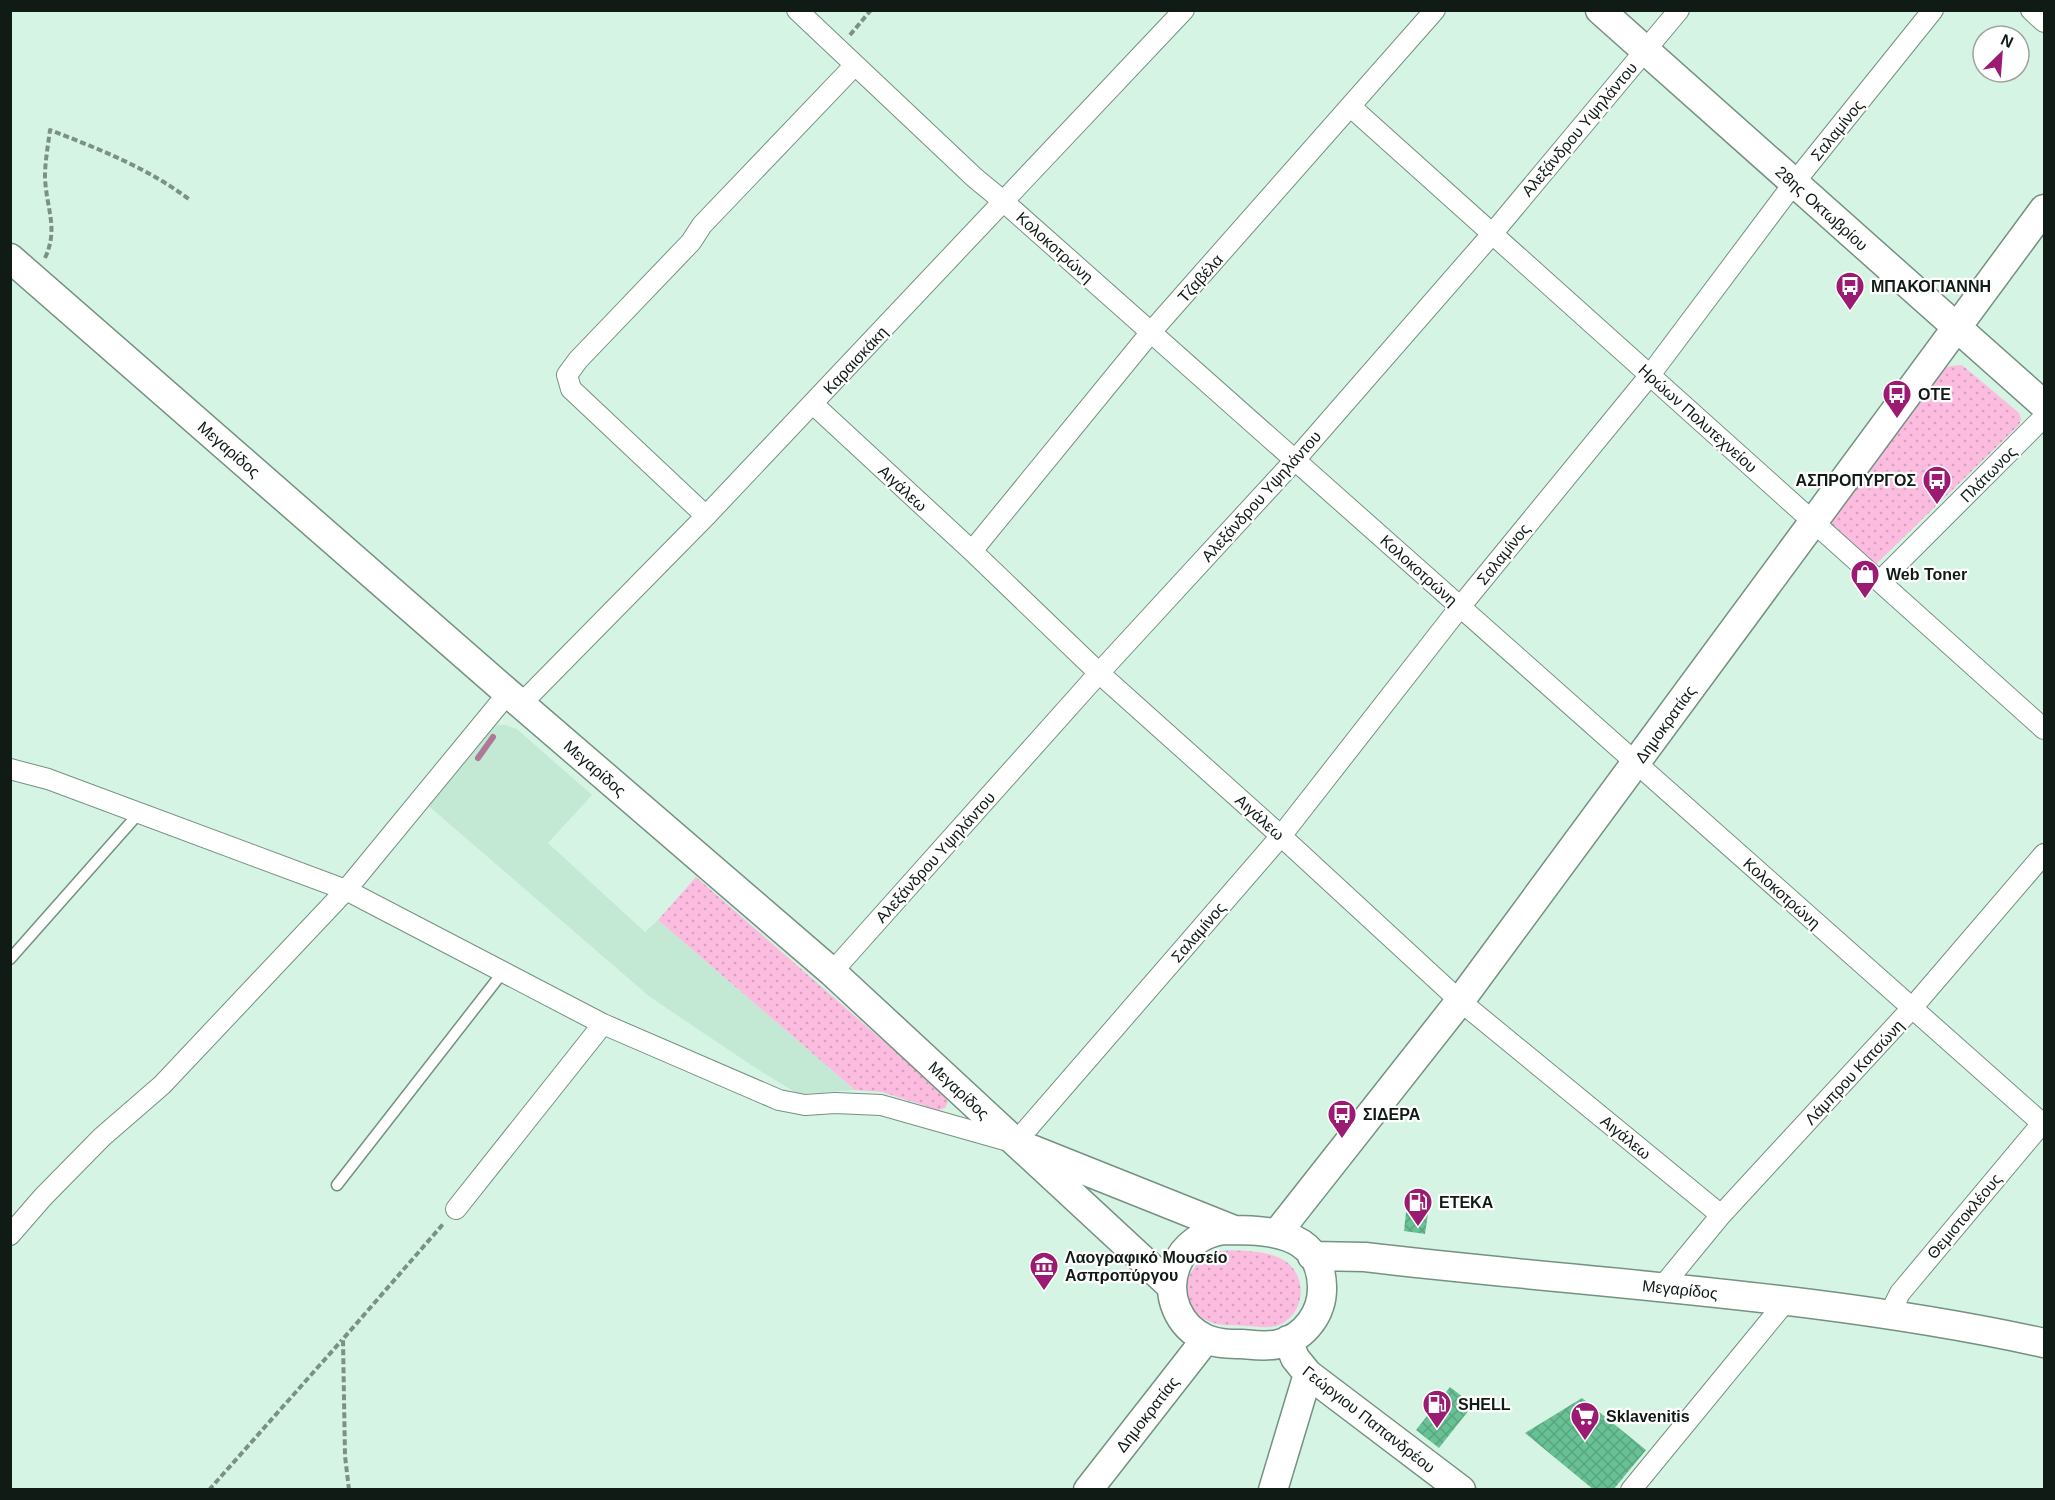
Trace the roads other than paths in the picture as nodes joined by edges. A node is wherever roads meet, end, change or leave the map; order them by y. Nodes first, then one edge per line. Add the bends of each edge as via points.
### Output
1 (797, 10) edge
2 (1184, 10) edge
3 (1435, 10) edge
4 (1599, 10) edge
5 (1679, 10) edge
6 (1933, 10) edge
7 (2031, 10) edge
8 (2044, 22) edge
9 (1645, 51) junction
10 (855, 65) junction
11 (1351, 107) junction
12 (1794, 183) junction
13 (1003, 201) junction
14 (2044, 209) edge
15 (1492, 234) junction
16 (10, 258) edge
17 (1958, 328) junction
18 (1151, 332) junction
19 (1650, 375) junction
20 (813, 404) junction
21 (2044, 405) edge
22 (2044, 417) edge
23 (1295, 460) junction
24 (706, 516) junction
25 (1814, 522) junction
26 (972, 551) junction
27 (1880, 581) junction
28 (1460, 607) junction
29 (1099, 673) junction
30 (514, 699) junction
31 (2044, 729) edge
32 (1636, 763) junction
33 (10, 769) edge
34 (140, 812) junction
35 (1281, 836) junction
36 (2044, 854) edge
37 (346, 890) junction
38 (10, 959) edge
39 (503, 972) junction
40 (832, 972) junction
41 (1460, 1001) junction
42 (1912, 1008) junction
43 (603, 1024) junction
44 (2044, 1123) edge
45 (1016, 1143) junction
46 (337, 1185) dead end
47 (456, 1209) road end
48 (1721, 1215) junction
49 (1234, 1230) junction
50 (1278, 1232) junction
51 (10, 1235) edge
52 (1312, 1256) junction
53 (1172, 1287) junction
54 (1661, 1288) junction
55 (1787, 1300) junction
56 (1889, 1315) junction
57 (1206, 1339) junction
58 (1288, 1340) junction
59 (2044, 1343) edge
60 (1308, 1374) junction
61 (1088, 1490) edge
62 (1273, 1490) edge
63 (1461, 1490) edge
64 (1631, 1490) edge

1 - 10 street, Κολοκοτρώνη
2 - 13 street, Καραισκάκη
3 - 11 street, Τζαβέλα
4 - 9 street, 28ης Οκτωβρίου
5 - 9 street, Αλεξάνδρου Υψηλάντου
6 - 12 street, Σαλαμίνος
7 - 8 street
9 - 12 street, 28ης Οκτωβρίου
9 - 15 street, Αλεξάνδρου Υψηλάντου
10 - 13 street, Κολοκοτρώνη
10 - 24 street via 702,225 691,242 567,375 571,389
11 - 15 street, Ηρώων Πολυτεχνείου
11 - 18 street, Τζαβέλα
12 - 17 street, 28ης Οκτωβρίου
12 - 19 street, Σαλαμίνος
13 - 18 street, Κολοκοτρώνη
13 - 20 street, Καραισκάκη
14 - 17 street, Δημοκρατίας
15 - 19 street, Ηρώων Πολυτεχνείου
15 - 23 street, Αλεξάνδρου Υψηλάντου
16 - 30 street, Μεγαρίδος
17 - 21 street, 28ης Οκτωβρίου
17 - 25 street, Δημοκρατίας
18 - 23 street, Κολοκοτρώνη
18 - 26 street, Τζαβέλα
19 - 25 street, Ηρώων Πολυτεχνείου
19 - 28 street, Σαλαμίνος
20 - 24 street, Καραισκάκη
20 - 26 street, Αιγάλεω
22 - 27 street, Πλάτωνος
23 - 28 street, Κολοκοτρώνη
23 - 29 street, Αλεξάνδρου Υψηλάντου
24 - 30 street, Καραισκάκη
25 - 27 street, Ηρώων Πολυτεχνείου
25 - 32 street, Δημοκρατίας
26 - 29 street, Αιγάλεω
27 - 31 street, Ηρώων Πολυτεχνείου
28 - 32 street, Κολοκοτρώνη
28 - 35 street, Σαλαμίνος
29 - 35 street, Αιγάλεω
29 - 40 street, Αλεξάνδρου Υψηλάντου
30 - 37 street, Καραισκάκη
30 - 40 street, Μεγαρίδος
32 - 41 street, Δημοκρατίας
32 - 42 street, Κολοκοτρώνη
33 - 34 street
34 - 37 street
34 - 38 lane
35 - 41 street, Αιγάλεω
35 - 45 street, Σαλαμίνος
36 - 42 street, Λάμπρου Κατσώνη
37 - 39 street
37 - 51 street, Καραισκάκη via 162,1085 102,1137
39 - 43 street
39 - 46 lane
40 - 45 street, Μεγαρίδος
41 - 48 street, Αιγάλεω
41 - 50 street, Δημοκρατίας
42 - 44 street, Κολοκοτρώνη
42 - 48 street, Λάμπρου Κατσώνη
43 - 45 street via 786,1101 805,1105 881,1105
43 - 47 street
44 - 56 street, Θεμιστοκλέους via 1899,1293
45 - 49 street
45 - 53 street, Μεγαρίδος
48 - 54 street, Λάμπρου Κατσώνη
49 - 50 street
49 - 53 street via 1206,1234 1187,1248 1176,1264
50 - 52 street via 1296,1240
52 - 54 street, Μεγαρίδος via 1365,1257
52 - 58 street via 1321,1278 1319,1306 1310,1323
53 - 57 street via 1179,1315
54 - 55 street, Μεγαρίδος
55 - 56 street, Μεγαρίδος
55 - 64 street
56 - 59 street, Μεγαρίδος
57 - 58 street via 1261,1345
57 - 61 street, Δημοκρατίας
58 - 60 street, Γεώργιου Παπανδρέου via 1295,1358
60 - 62 street
60 - 63 street, Γεώργιου Παπανδρέου

